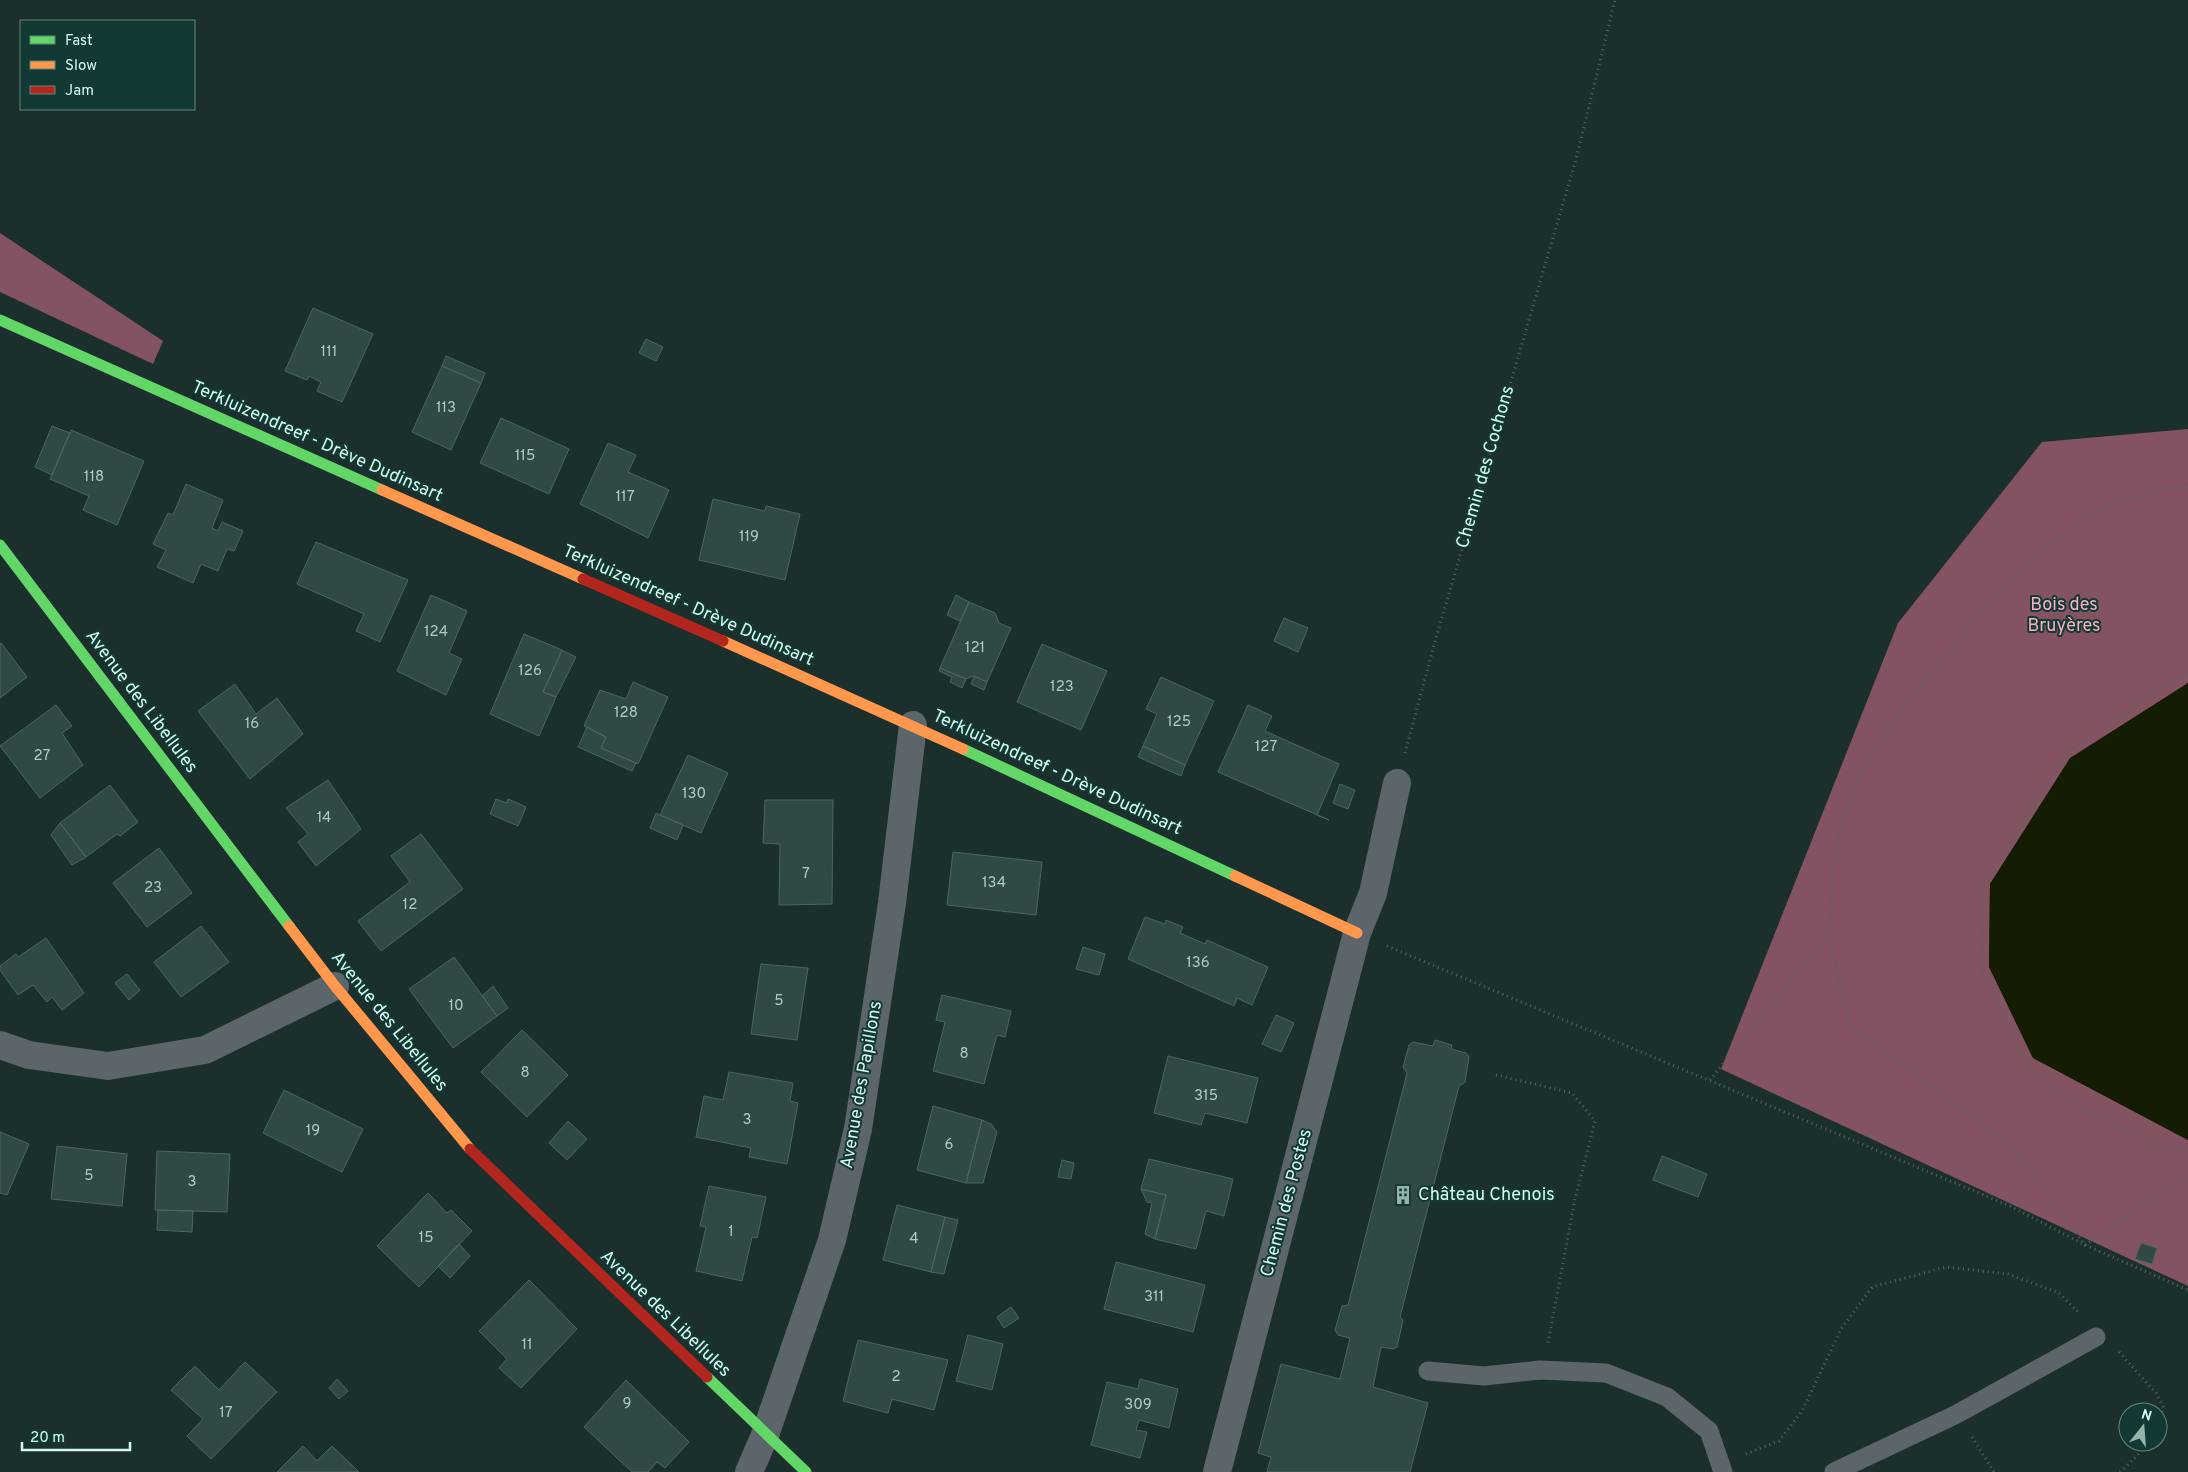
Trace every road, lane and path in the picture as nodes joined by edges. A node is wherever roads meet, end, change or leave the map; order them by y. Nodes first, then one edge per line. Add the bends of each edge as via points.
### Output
1 (1616, 0) edge
2 (0, 320) edge
3 (2188, 485) edge
4 (0, 545) edge
5 (2188, 674) edge
6 (913, 725) junction
7 (1397, 783) joint
8 (1358, 933) junction
9 (1829, 933) junction
10 (335, 986) junction
11 (0, 1045) edge
12 (1496, 1075) dead end
13 (1710, 1080) junction
14 (2188, 1149) edge
15 (2188, 1175) edge
16 (2085, 1244) junction
17 (2188, 1290) edge
18 (2096, 1337) junction
19 (1540, 1370) junction
20 (1428, 1371) dead end
21 (2160, 1402) edge
22 (1956, 1414) junction
23 (765, 1435) junction
24 (2140, 1452) edge
25 (1721, 1463) edge
26 (749, 1472) edge
27 (806, 1472) edge
28 (1217, 1472) edge
29 (1834, 1472) edge
30 (1994, 1472) edge
31 (2120, 1472) edge

1 - 7 path, Chemin des Cochons via 1576,158
2 - 6 street, Terkluizendreef - Drève Dudinsart
3 - 9 path via 2117,501 2078,523 2042,551 1990,602 1899,712 1866,764 1842,818 1832,878
4 - 10 street, Avenue des Libellules
5 - 14 path via 2161,686 2068,753 1984,884 1982,972 2027,1065 2079,1107 2163,1148
6 - 8 street, Terkluizendreef - Drève Dudinsart
6 - 23 street, Avenue des Papillons via 892,903 858,1129 832,1240
7 - 8 street via 1373,893
8 - 13 path
8 - 28 street, Chemin des Postes
9 - 13 path
9 - 16 path via 1850,1025 2014,1148
10 - 11 street via 205,1050 108,1066 29,1055
10 - 23 street, Avenue des Libellules via 461,1140
12 - 19 path via 1572,1092 1595,1121
13 - 16 path via 2010,1206
15 - 16 path
16 - 17 path
18 - 21 path via 2120,1353
18 - 22 lane
18 - 25 path via 2090,1323 2058,1293 2008,1274 1946,1267 1872,1288 1841,1329 1802,1411 1779,1441
19 - 20 lane via 1484,1376
19 - 25 lane via 1606,1373 1667,1397 1709,1431
22 - 29 lane
22 - 30 path
23 - 26 street, Avenue des Papillons
23 - 27 street, Avenue des Libellules
24 - 31 path

